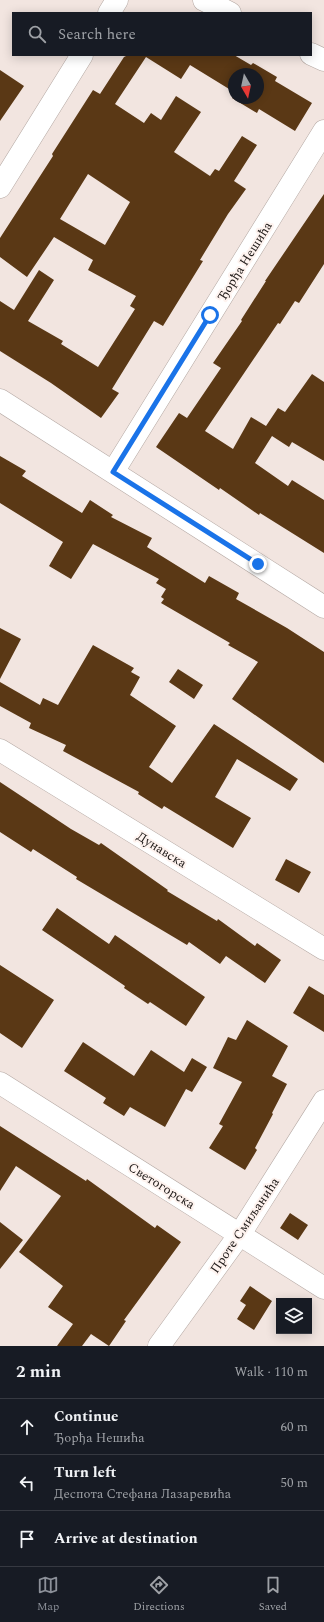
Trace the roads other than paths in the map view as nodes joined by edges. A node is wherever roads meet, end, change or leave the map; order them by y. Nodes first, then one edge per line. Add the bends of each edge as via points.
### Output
1 (117, 0) edge
2 (204, 0) edge
3 (110, 12) edge
4 (228, 12) edge
5 (312, 54) edge
6 (81, 56) edge
7 (324, 60) edge
8 (324, 131) edge
9 (0, 186) edge
10 (0, 400) edge
11 (113, 472) junction
12 (324, 607) edge
13 (0, 750) edge
14 (324, 949) edge
15 (0, 1083) edge
16 (324, 1101) edge
17 (240, 1234) junction
18 (324, 1288) edge
19 (159, 1346) edge

1 - 3 street
2 - 4 street
5 - 7 street
6 - 9 street
8 - 11 street, Ђорђа Нешића
10 - 11 street
11 - 12 street
13 - 14 street, Дунавска
15 - 17 street, Светогорска
16 - 17 street, Проте Смиљанића
17 - 18 street, Светогорска
17 - 19 street, Проте Смиљанића

